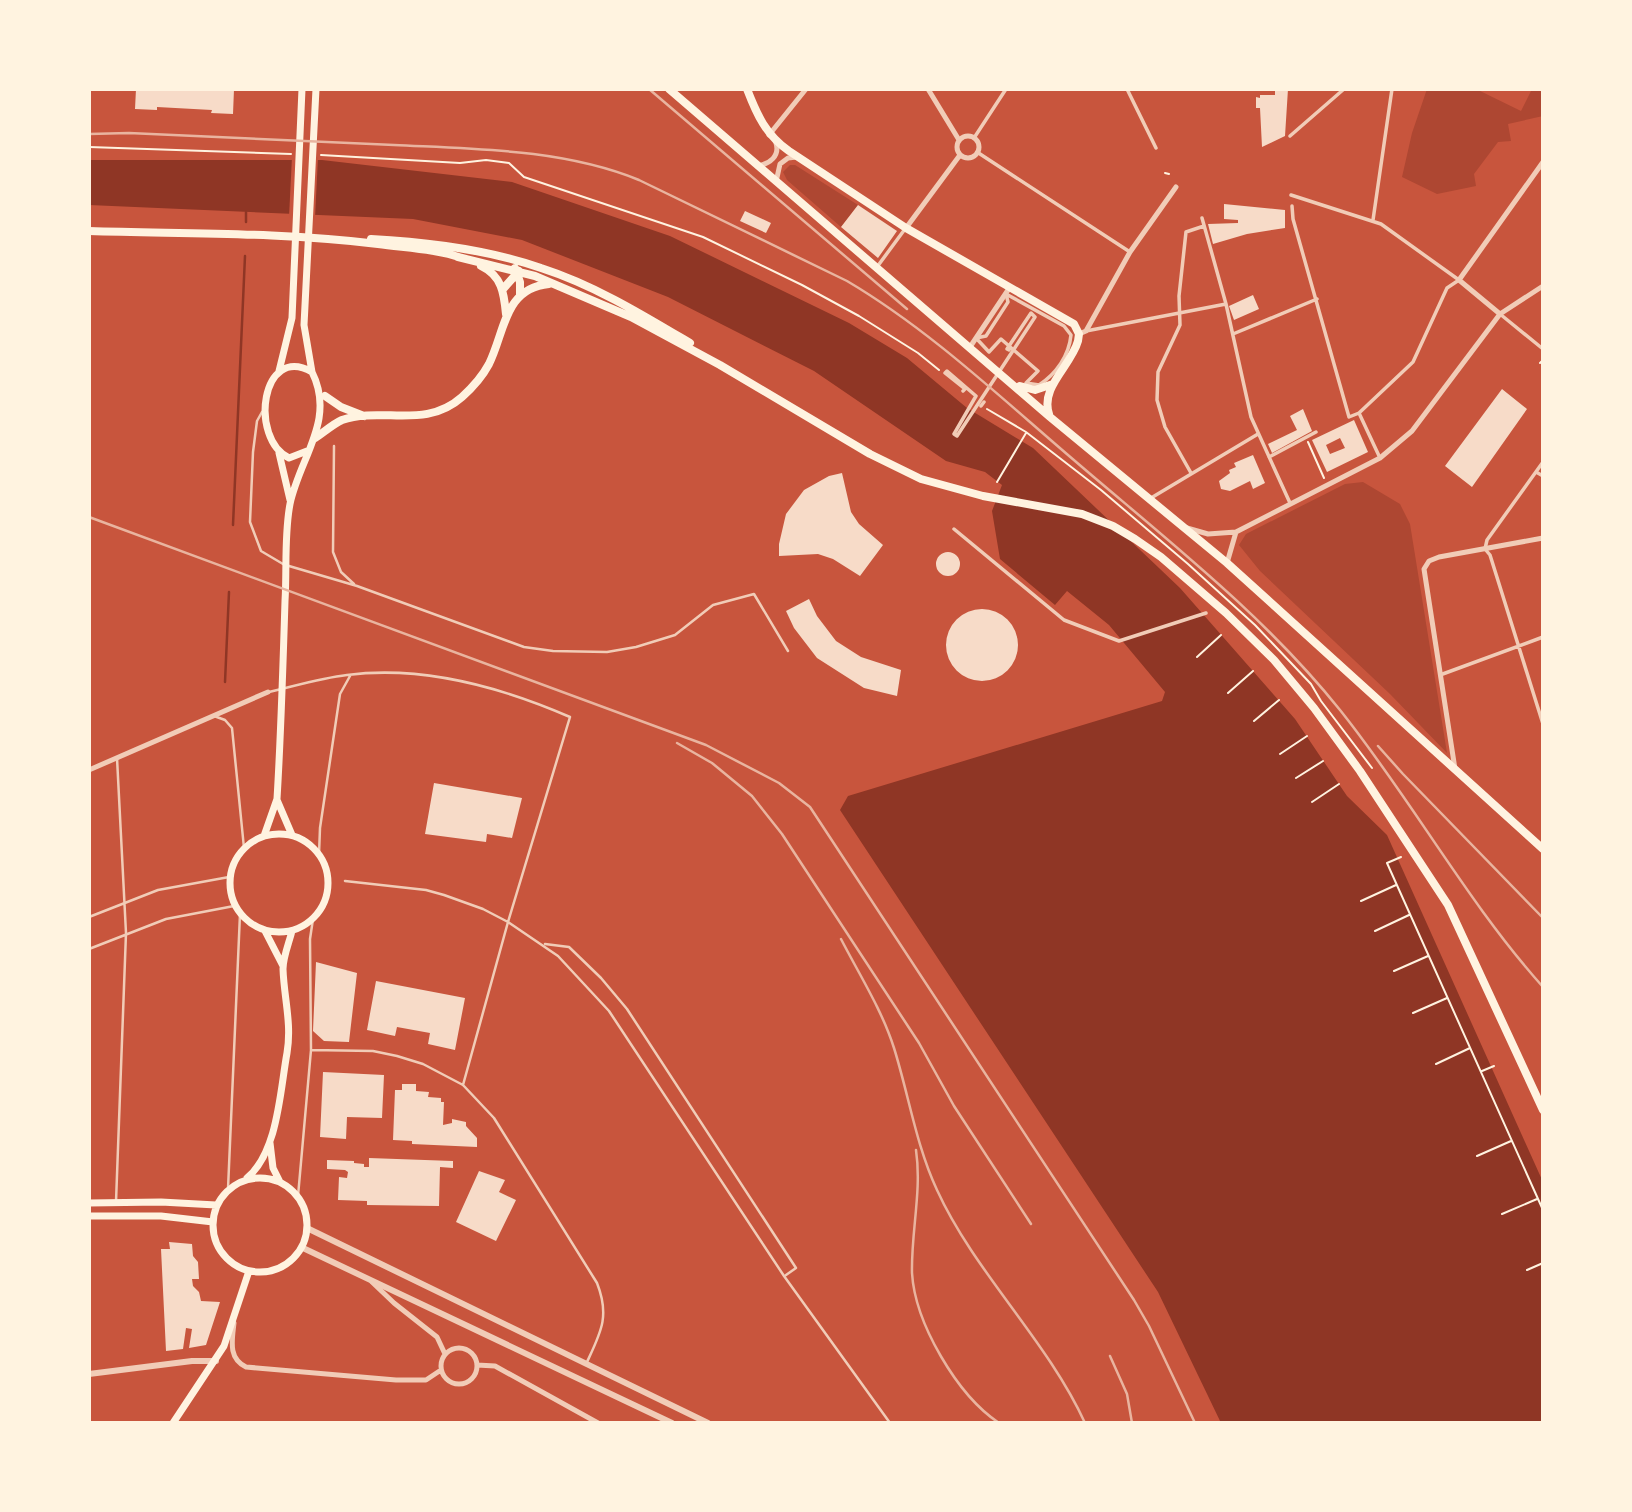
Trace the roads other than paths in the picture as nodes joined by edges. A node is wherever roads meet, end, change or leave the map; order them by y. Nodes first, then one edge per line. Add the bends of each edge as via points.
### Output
1 (302, 89) edge
2 (316, 89) edge
3 (669, 89) edge
4 (747, 89) edge
5 (806, 89) edge
6 (928, 89) edge
7 (1006, 89) edge
8 (1127, 89) edge
9 (1344, 89) edge
10 (1392, 89) edge
11 (769, 135) junction
12 (1290, 136) dead end
13 (974, 138) junction
14 (960, 139) junction
15 (776, 142) junction
16 (1156, 148) dead end
17 (977, 152) junction
18 (960, 155) junction
19 (797, 157) junction
20 (1543, 162) edge
21 (757, 166) junction
22 (776, 182) junction
23 (1176, 187) dead end
24 (1291, 195) dead end
25 (1292, 206) dead end
26 (1202, 218) dead end
27 (1373, 220) junction
28 (1204, 226) junction
29 (906, 228) junction
30 (89, 231) edge
31 (330, 238) junction
32 (431, 243) junction
33 (1130, 252) junction
34 (458, 257) junction
35 (877, 267) junction
36 (517, 271) junction
37 (1459, 280) junction
38 (552, 283) junction
39 (1543, 286) edge
40 (503, 289) junction
41 (592, 290) junction
42 (1008, 290) junction
43 (520, 296) junction
44 (1317, 299) junction
45 (1226, 304) junction
46 (1180, 312) junction
47 (506, 314) junction
48 (1500, 314) junction
49 (1083, 333) junction
50 (1233, 334) junction
51 (976, 338) junction
52 (970, 347) junction
53 (1543, 349) edge
54 (1008, 350) dead end
55 (720, 365) junction
56 (279, 372) junction
57 (312, 372) junction
58 (1008, 379) junction
59 (1053, 384) junction
60 (963, 391) dead end
61 (325, 396) dead end
62 (264, 410) junction
63 (1359, 413) junction
64 (367, 416) junction
65 (1050, 417) junction
66 (1316, 432) dead end
67 (1258, 434) dead end
68 (315, 438) junction
69 (334, 446) dead end
70 (307, 451) junction
71 (279, 453) junction
72 (1269, 457) junction
73 (1380, 458) junction
74 (1543, 462) edge
75 (1536, 472) junction
76 (1191, 473) junction
77 (1543, 476) edge
78 (1149, 499) junction
79 (290, 503) junction
80 (1290, 503) junction
81 (1181, 526) junction
82 (954, 529) dead end
83 (1236, 531) junction
84 (1543, 538) edge
85 (1485, 549) junction
86 (1227, 563) junction
87 (357, 586) junction
88 (1206, 613) dead end
89 (1543, 637) edge
90 (1517, 646) junction
91 (788, 651) dead end
92 (1440, 674) junction
93 (351, 675) junction
94 (268, 692) joint
95 (214, 716) junction
96 (1543, 724) edge
97 (117, 758) junction
98 (1455, 769) junction
99 (89, 770) edge
100 (277, 799) junction
101 (292, 835) junction
102 (264, 836) junction
103 (244, 848) junction
104 (1543, 849) edge
105 (318, 854) junction
106 (229, 877) junction
107 (345, 881) dead end
108 (126, 902) junction
109 (234, 906) junction
110 (240, 914) junction
111 (89, 917) edge
112 (313, 919) junction
113 (508, 922) junction
114 (265, 931) junction
115 (292, 931) junction
116 (126, 933) junction
117 (542, 943) junction
118 (89, 949) edge
119 (283, 967) junction
120 (311, 1050) junction
121 (463, 1085) junction
122 (1543, 1110) edge
123 (270, 1142) junction
124 (245, 1180) junction
125 (280, 1182) junction
126 (228, 1189) junction
127 (298, 1196) junction
128 (116, 1202) junction
129 (89, 1203) edge
130 (216, 1205) junction
131 (89, 1216) edge
132 (213, 1222) junction
133 (309, 1229) junction
134 (303, 1248) junction
135 (250, 1271) junction
136 (785, 1276) junction
137 (370, 1279) junction
138 (235, 1313) junction
139 (445, 1354) junction
140 (216, 1361) junction
141 (477, 1365) junction
142 (586, 1365) junction
143 (441, 1370) junction
144 (89, 1374) edge
145 (173, 1423) edge
146 (598, 1423) edge
147 (672, 1423) edge
148 (708, 1423) edge
149 (890, 1423) edge

1 - 56 main road via 292,318
2 - 57 main road via 304,325
3 - 21 main road
4 - 11 main road
5 - 11 street
6 - 14 street
7 - 13 street
8 - 16 street
9 - 12 street
10 - 27 street
11 - 15 main road
13 - 14 street
13 - 17 street
14 - 18 street
15 - 19 main road
15 - 21 street via 778,149 771,161
17 - 18 street via 971,157
17 - 33 street
18 - 29 street
19 - 22 street via 780,164
19 - 29 main road
20 - 37 street
21 - 22 main road
22 - 35 main road
23 - 33 street
24 - 27 street
25 - 44 street
26 - 28 street
27 - 37 street
28 - 45 street
28 - 46 street via 1185,232
29 - 35 street
29 - 42 main road
30 - 31 main road
31 - 32 main road
31 - 34 main road
32 - 36 main road via 511,264
32 - 41 main road via 480,250 543,268
33 - 49 street
34 - 36 main road
34 - 40 main road via 491,270
35 - 52 main road
36 - 38 main road
36 - 40 main road
36 - 41 main road via 528,270
36 - 43 main road
37 - 48 street
37 - 63 street via 1447,288 1413,362
38 - 43 main road via 536,285
38 - 55 main road via 631,317
39 - 48 street
40 - 47 main road
41 - 55 main road via 672,332
42 - 49 main road via 1071,321
42 - 51 street
42 - 51 street via 1071,335 1054,375 1039,386 1026,383 1038,371 1000,339 989,352
43 - 47 main road
44 - 50 street
44 - 63 street via 1349,417
45 - 46 street
45 - 50 street
46 - 49 street
46 - 76 street via 1180,325 1158,372 1157,400 1164,427
47 - 64 main road via 488,365 459,400 436,412
48 - 53 street
48 - 73 street via 1412,431
49 - 59 main road
50 - 72 street via 1251,417
51 - 52 street
52 - 58 main road
54 - 60 street via 1031,313 1035,317 957,436 954,434 976,396 947,371
55 - 122 main road via 921,479 1082,514 1112,526 1161,557 1226,613 1314,708 1448,905
56 - 57 main road via 298,366
56 - 62 main road via 269,387
57 - 68 main road via 321,404
58 - 59 main road via 1027,390
58 - 65 main road
59 - 65 main road via 1047,400
61 - 64 main road
62 - 71 main road
62 - 87 lane via 257,421 253,452 250,522 261,551 284,565
63 - 73 street
64 - 68 main road via 341,420
65 - 78 main road
66 - 72 street
67 - 76 street
68 - 70 main road
69 - 87 lane via 333,552 341,572
70 - 71 main road via 289,458
70 - 79 main road
71 - 79 main road
72 - 80 street
73 - 80 street
74 - 75 street
75 - 77 street
75 - 85 street
76 - 78 street
78 - 81 main road
79 - 100 main road
80 - 83 street
81 - 83 street via 1208,534
81 - 86 main road
82 - 88 street via 1064,620 1119,641
83 - 86 street
84 - 85 street
85 - 90 street
85 - 92 street via 1439,557 1424,569
86 - 98 main road
87 - 91 lane via 524,647 578,652 607,652 662,639 682,630 713,605 754,594
89 - 90 street
90 - 92 street
90 - 96 street
92 - 98 street
93 - 94 lane
93 - 105 lane via 340,694
93 - 113 lane via 418,674 458,680 570,717
94 - 95 street
95 - 97 street
95 - 103 lane via 232,728
97 - 99 street
97 - 108 lane
98 - 104 main road
100 - 101 main road
100 - 102 main road
101 - 102 main road
101 - 105 main road
102 - 103 main road
103 - 106 main road
105 - 112 main road via 328,880 325,901
106 - 108 lane via 158,890
106 - 109 main road
107 - 113 lane via 426,890
108 - 111 lane
108 - 116 lane
109 - 110 main road
109 - 116 lane via 166,919
110 - 114 main road
110 - 126 lane
112 - 115 main road
112 - 120 lane
113 - 117 lane
113 - 121 lane
114 - 115 main road
114 - 119 main road
115 - 119 main road
116 - 118 lane
116 - 128 lane
117 - 136 lane via 609,1011
117 - 136 lane via 569,947 627,1009 796,1268
119 - 123 main road via 289,1038
120 - 121 lane via 397,1056
120 - 127 lane
121 - 142 lane via 494,1118 597,1283 604,1322
123 - 124 main road via 261,1164
123 - 125 main road
124 - 125 main road
124 - 126 main road
125 - 127 main road
126 - 130 main road
127 - 133 main road
128 - 129 main road
128 - 130 main road
130 - 132 main road
131 - 132 main road
132 - 135 main road via 218,1248 237,1266
133 - 134 main road
133 - 142 street
134 - 135 main road via 281,1267
134 - 137 street
135 - 138 main road
136 - 149 lane
137 - 139 street via 437,1337
137 - 147 street
138 - 140 main road
138 - 143 street via 233,1354 246,1367 396,1380 426,1380
139 - 141 street via 452,1349 469,1350
139 - 143 street
140 - 144 street
140 - 145 main road
141 - 143 street via 470,1381 462,1384 453,1383
141 - 146 street via 495,1366
142 - 148 street

